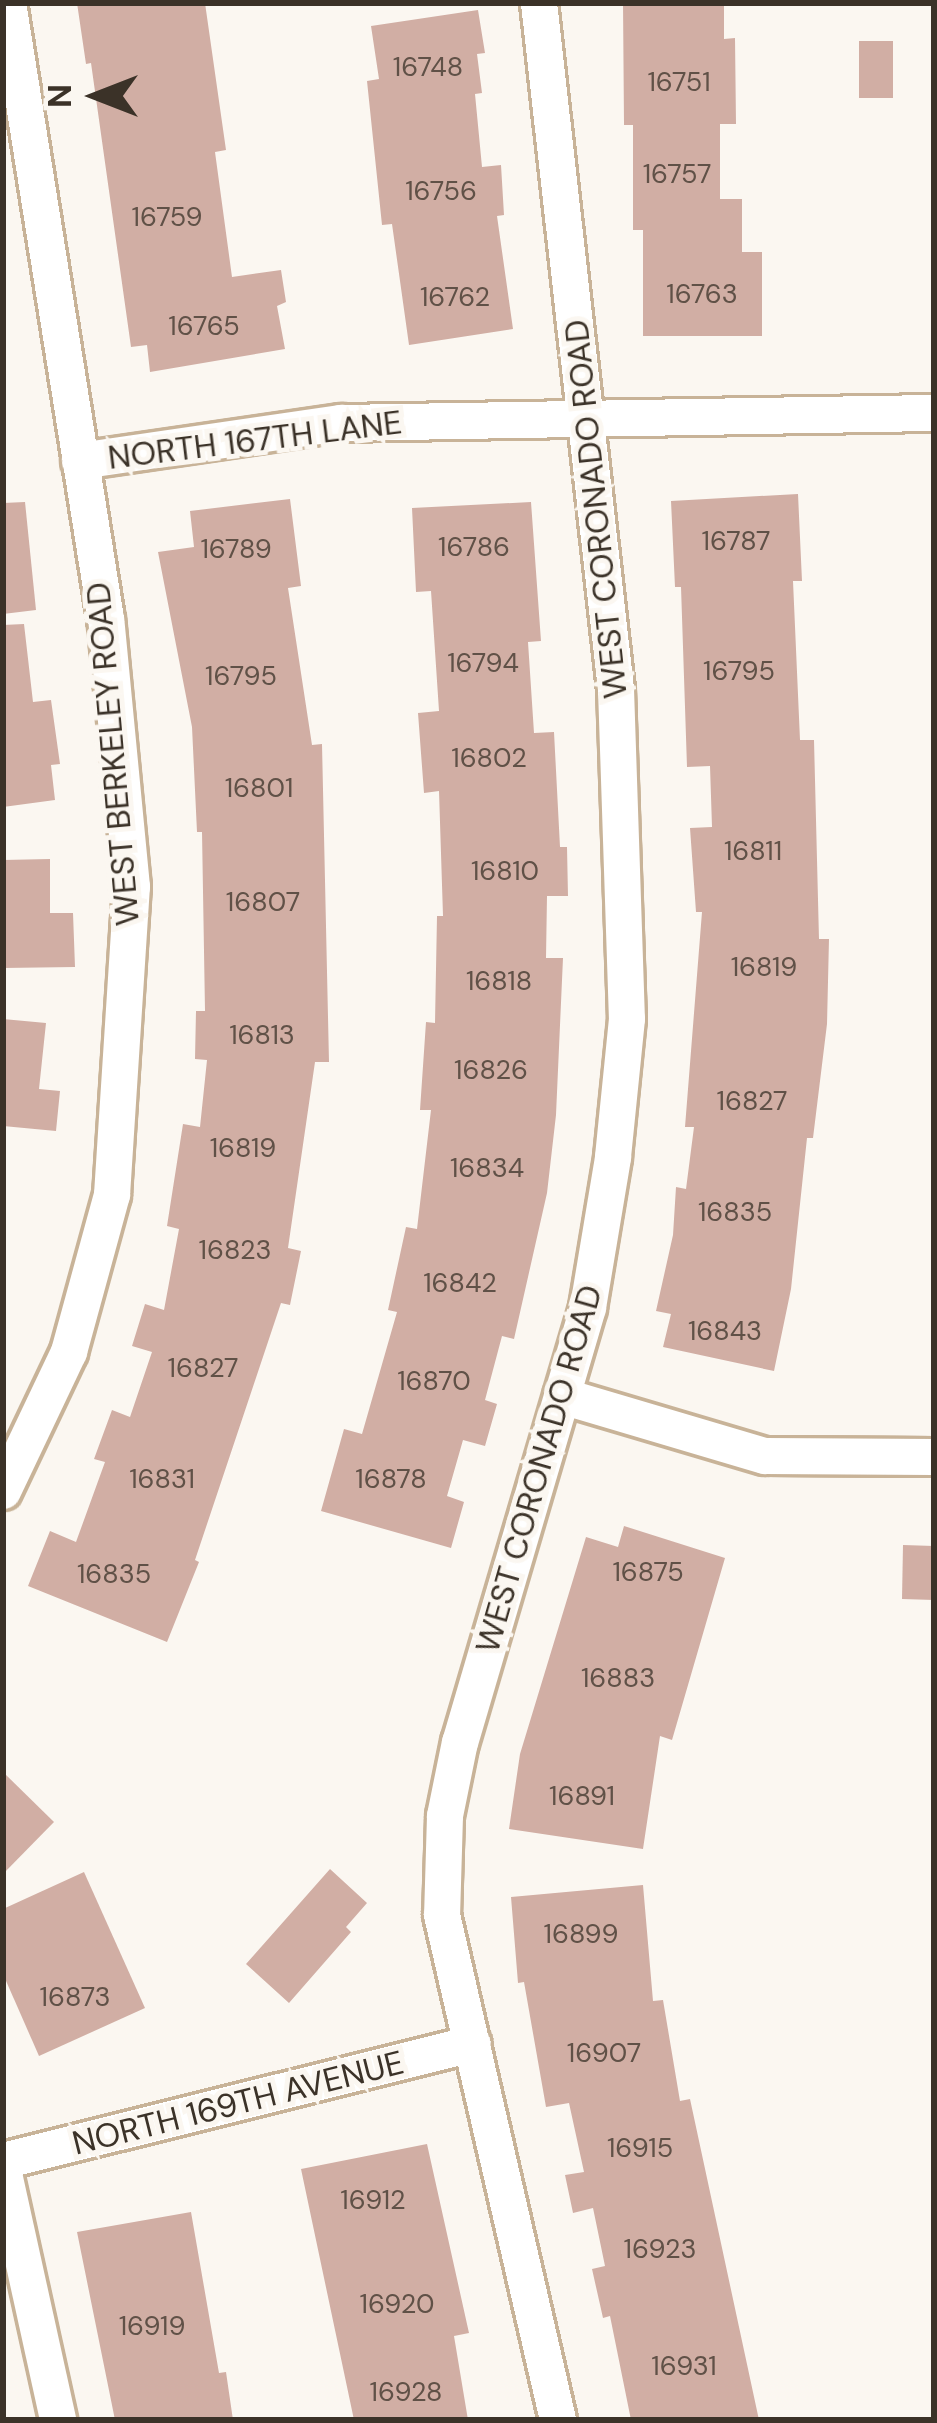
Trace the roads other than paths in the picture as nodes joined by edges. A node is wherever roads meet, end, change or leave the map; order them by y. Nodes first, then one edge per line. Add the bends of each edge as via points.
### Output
1 (8, 3) edge
2 (539, 3) edge
3 (934, 412) edge
4 (587, 415) junction
5 (80, 461) junction
6 (562, 1396) junction
7 (934, 1457) edge
8 (3, 1491) edge
9 (472, 2044) junction
10 (3, 2165) edge
11 (58, 2420) edge
12 (558, 2420) edge

1 - 5 street, WEST BERKELEY ROAD
2 - 4 street, WEST CORONADO ROAD
3 - 4 street, NORTH 167TH LANE
4 - 5 street, NORTH 167TH LANE via 341,423
4 - 6 street, WEST CORONADO ROAD via 616,688 628,1019 588,1308
5 - 8 street, WEST BERKELEY ROAD via 106,619 131,887 123,1073 112,1195 69,1352
6 - 7 street via 765,1456
6 - 9 street, WEST CORONADO ROAD via 445,1816 442,1915
9 - 10 street, NORTH 169TH AVENUE
9 - 12 street, WEST CORONADO ROAD
10 - 11 street

